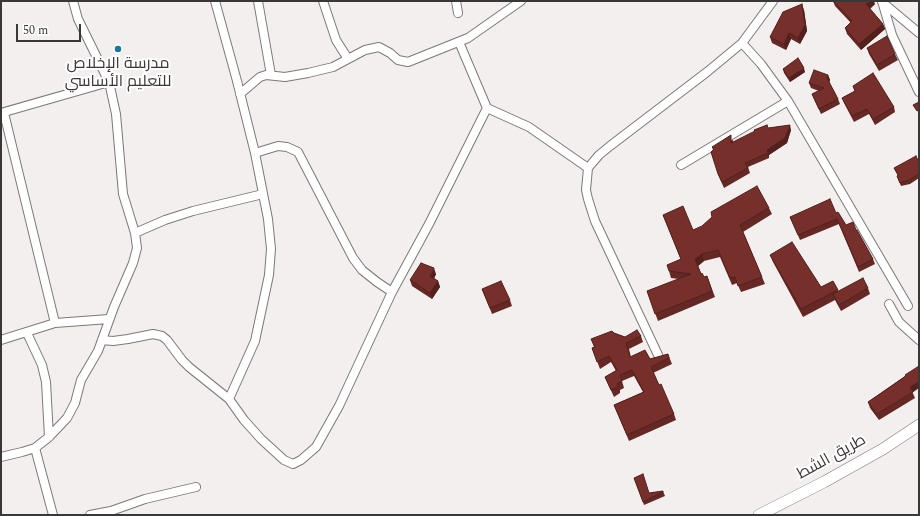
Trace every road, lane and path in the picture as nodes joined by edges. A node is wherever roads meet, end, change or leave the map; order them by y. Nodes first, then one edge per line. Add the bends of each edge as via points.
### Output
1 (73, 1) edge
2 (215, 1) edge
3 (258, 1) edge
4 (323, 1) edge
5 (456, 1) edge
6 (521, 1) edge
7 (773, 1) edge
8 (882, 1) edge
9 (458, 13) dead end
10 (919, 33) edge
11 (459, 42) junction
12 (742, 43) junction
13 (348, 59) junction
14 (271, 75) junction
15 (109, 82) junction
16 (919, 92) edge
17 (240, 94) junction
18 (788, 101) junction
19 (487, 108) junction
20 (3, 113) edge
21 (254, 153) junction
22 (681, 165) dead end
23 (588, 168) junction
24 (263, 194) junction
25 (135, 233) junction
26 (392, 292) junction
27 (889, 304) dead end
28 (908, 306) dead end
29 (109, 319) junction
30 (55, 323) junction
31 (27, 333) junction
32 (1, 340) edge
33 (102, 340) junction
34 (919, 340) edge
35 (658, 357) edge
36 (229, 399) junction
37 (919, 425) edge
38 (49, 437) junction
39 (35, 448) junction
40 (1, 457) edge
41 (196, 487) dead end
42 (53, 515) edge
43 (90, 515) edge
44 (759, 515) edge

1 - 15 street via 78,19
2 - 17 street
3 - 14 street
4 - 13 street via 336,40
5 - 9 street
6 - 11 street
7 - 12 street
8 - 10 street
8 - 16 street via 892,35
11 - 13 street via 408,62 398,60 379,47 365,50
11 - 19 street
12 - 18 street via 762,64
12 - 23 street via 610,146
13 - 14 street via 333,67 308,73 286,77
14 - 17 street via 260,77
15 - 20 street
15 - 25 street via 116,114 123,194
17 - 21 street
18 - 22 street
18 - 28 street
19 - 23 street via 529,127
19 - 26 street via 430,224
20 - 30 street
21 - 24 street
21 - 26 street via 278,146 292,148 298,152 353,258 362,270
23 - 35 street via 586,190 595,221
24 - 25 street via 193,211
24 - 36 street via 271,249 269,275 255,341
25 - 29 street via 137,248 133,263
26 - 36 street via 339,406 316,447 301,460 293,464 284,460 261,439
27 - 34 street via 899,322
29 - 30 street
29 - 33 street
30 - 31 street
31 - 32 street
31 - 38 street via 42,366
33 - 36 street via 113,341 153,334 162,336 189,367
33 - 38 street via 81,380 75,403 67,418
37 - 44 main road, طريق الشط via 883,449
38 - 39 street
39 - 40 street
39 - 42 street
41 - 43 street

